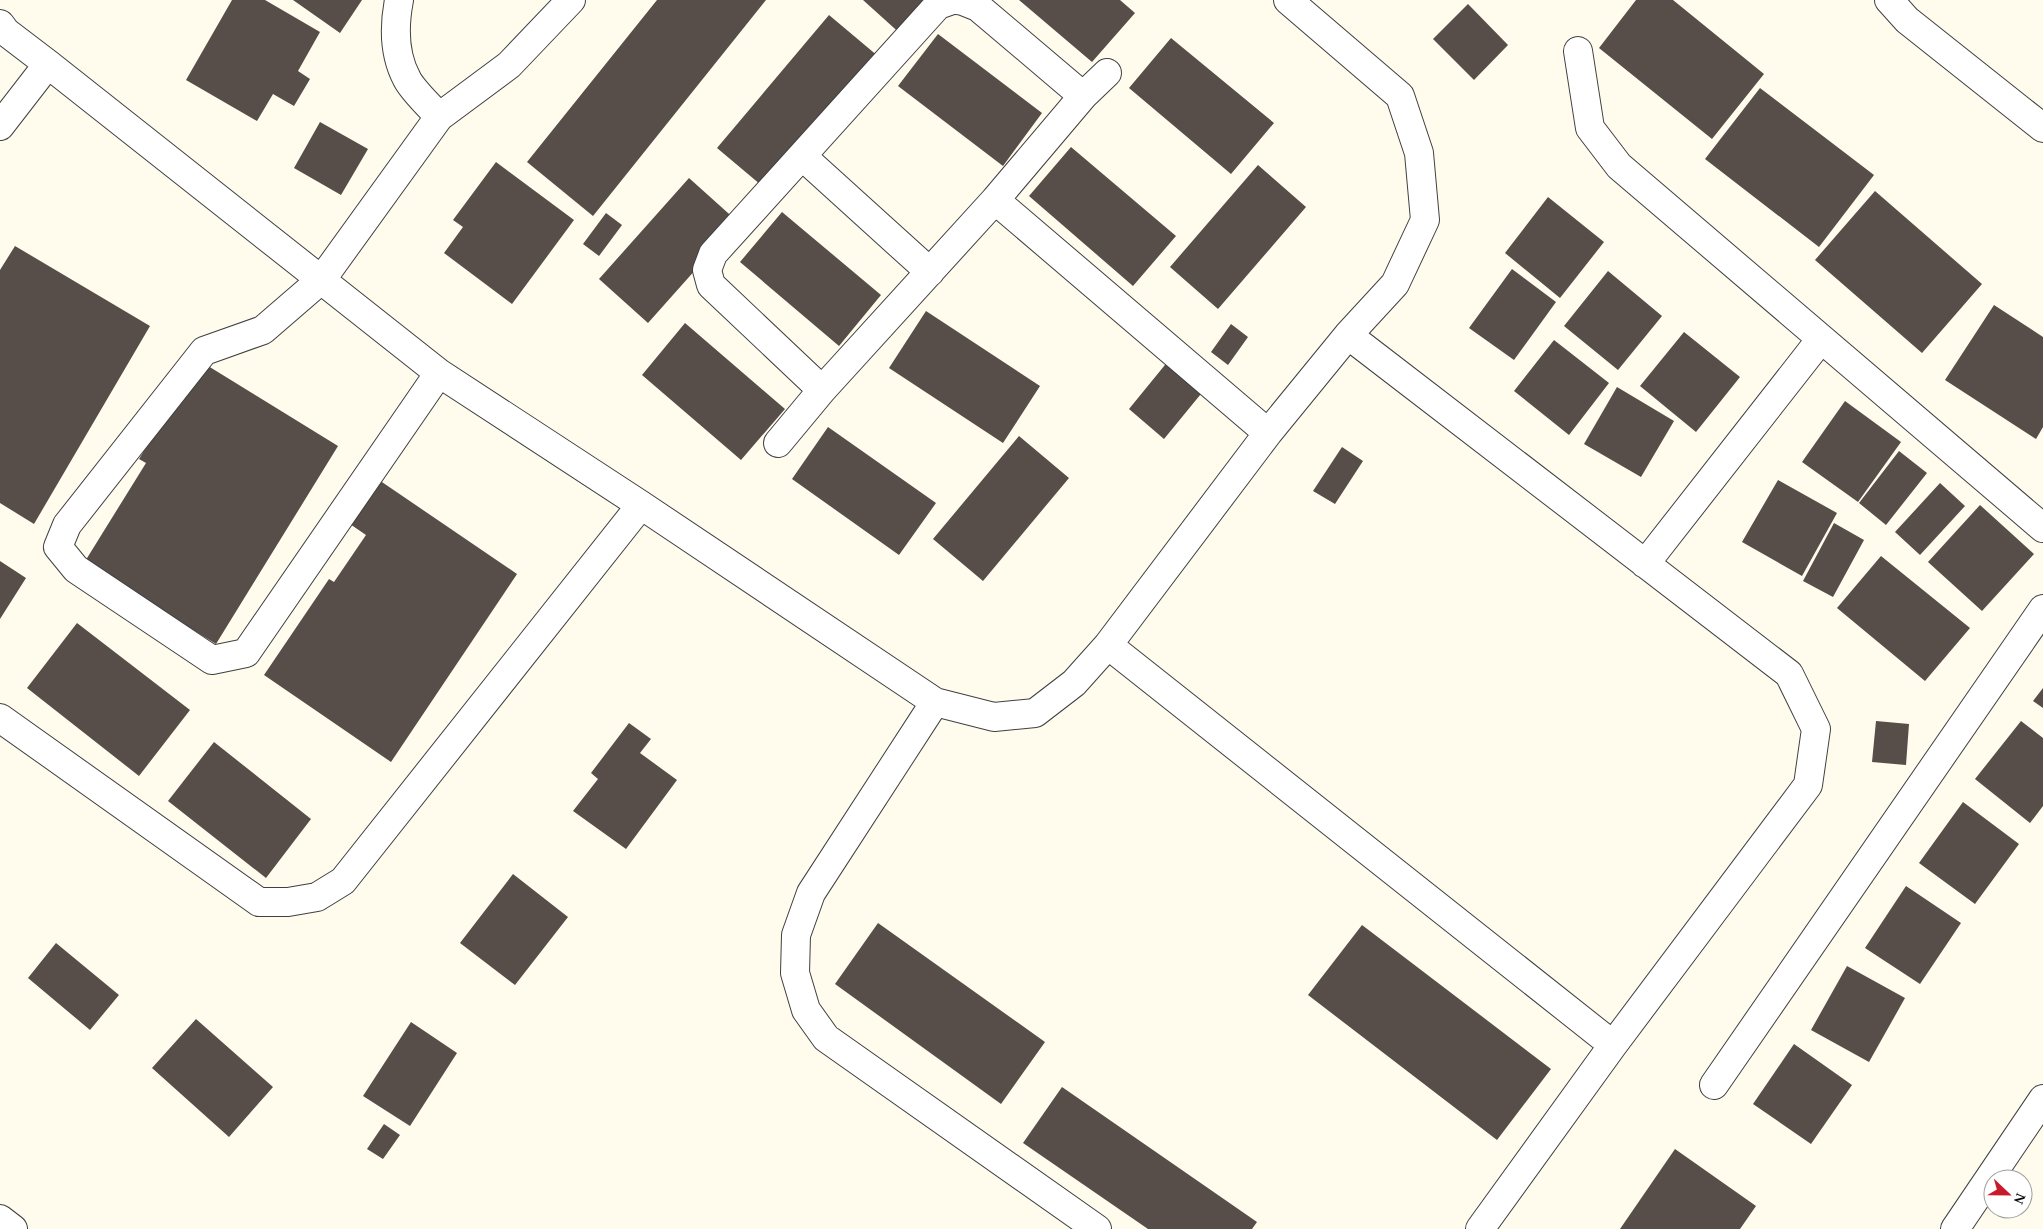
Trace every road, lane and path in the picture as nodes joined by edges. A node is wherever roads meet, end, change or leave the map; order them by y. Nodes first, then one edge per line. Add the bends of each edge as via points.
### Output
1 (399, 0) edge
2 (571, 0) edge
3 (952, 0) edge
4 (956, 0) edge
5 (1288, 0) edge
6 (1889, 0) edge
7 (0, 24) edge
8 (1578, 51) dead end
9 (48, 64) junction
10 (1107, 73) dead end
11 (1083, 96) junction
12 (439, 117) junction
13 (0, 126) edge
14 (2043, 128) edge
15 (802, 156) junction
16 (995, 200) junction
17 (930, 272) junction
18 (322, 279) junction
19 (1348, 335) junction
20 (1821, 339) junction
21 (440, 373) junction
22 (822, 390) junction
23 (1268, 433) junction
24 (778, 443) dead end
25 (641, 505) junction
26 (2043, 528) edge
27 (1645, 564) junction
28 (2043, 609) edge
29 (1108, 645) junction
30 (935, 702) junction
31 (0, 718) edge
32 (1613, 1045) junction
33 (1714, 1084) dead end
34 (2043, 1100) edge
35 (0, 1218) edge
36 (13, 1229) edge
37 (1097, 1229) edge
38 (1480, 1229) edge
39 (1955, 1229) edge

1 - 12 street via 396,43 407,80
2 - 12 street via 509,65
3 - 15 street via 938,5
4 - 11 street via 978,7
5 - 19 street via 1400,96 1419,153 1425,220 1395,284
6 - 14 street via 1907,20
7 - 9 street
8 - 20 street via 1590,128 1618,166
9 - 13 street
9 - 18 street
10 - 11 street
11 - 16 street
12 - 18 street
15 - 17 street
15 - 22 street via 713,254 707,270 710,285
16 - 17 street
16 - 23 street
17 - 22 street
18 - 21 street
18 - 21 street via 263,330 204,351 67,525 58,547 76,569 212,660 246,653
19 - 23 street
19 - 27 street
20 - 26 street
20 - 27 street
21 - 25 street
22 - 24 street
23 - 29 street
25 - 30 street
25 - 31 street via 343,880 317,897 259,902
27 - 32 street via 1789,674 1816,729 1808,786
28 - 33 street
29 - 30 street via 1074,683 1036,713 994,717
29 - 32 street
30 - 37 street via 812,893 796,935 795,973 806,1010 826,1038
32 - 38 street
34 - 39 street
35 - 36 street

